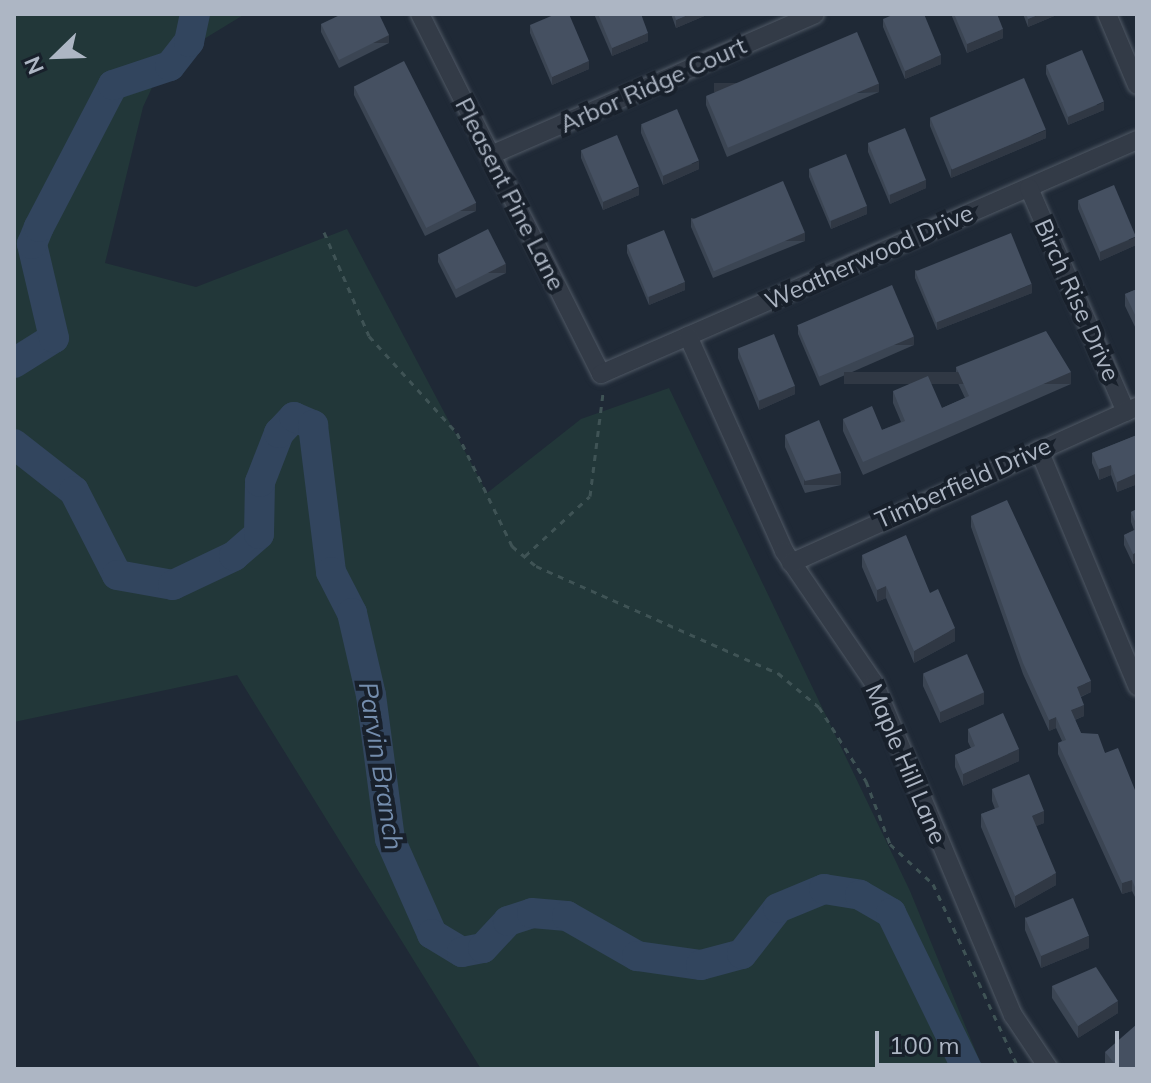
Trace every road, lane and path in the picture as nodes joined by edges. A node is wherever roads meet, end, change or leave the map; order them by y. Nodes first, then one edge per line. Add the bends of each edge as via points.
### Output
1 (420, 14) edge
2 (815, 14) edge
3 (1107, 14) edge
4 (1137, 85) edge
5 (1137, 140) edge
6 (491, 155) junction
7 (1029, 188) junction
8 (324, 232) dead end
9 (688, 336) junction
10 (602, 384) junction
11 (1132, 409) edge
12 (1039, 450) junction
13 (525, 556) junction
14 (791, 563) junction
15 (1137, 686) edge
16 (1019, 1069) edge
17 (1049, 1069) edge

1 - 6 street, Pleasent Pine Lane
2 - 6 street, Arbor Ridge Court
3 - 4 street
5 - 7 street, Weatherwood Drive
6 - 10 street, Pleasent Pine Lane
7 - 9 street, Weatherwood Drive
7 - 11 street, Birch Rise Drive
8 - 13 path via 369,336 457,433 512,546
9 - 10 street, Weatherwood Drive
9 - 14 street, Maple Hill Lane
10 - 13 path via 590,496
11 - 12 street, Timberfield Drive
12 - 14 street, Timberfield Drive
12 - 15 street
13 - 16 path via 778,673 819,707 866,781 890,844 933,884
14 - 17 street, Maple Hill Lane via 874,683 1013,1015

